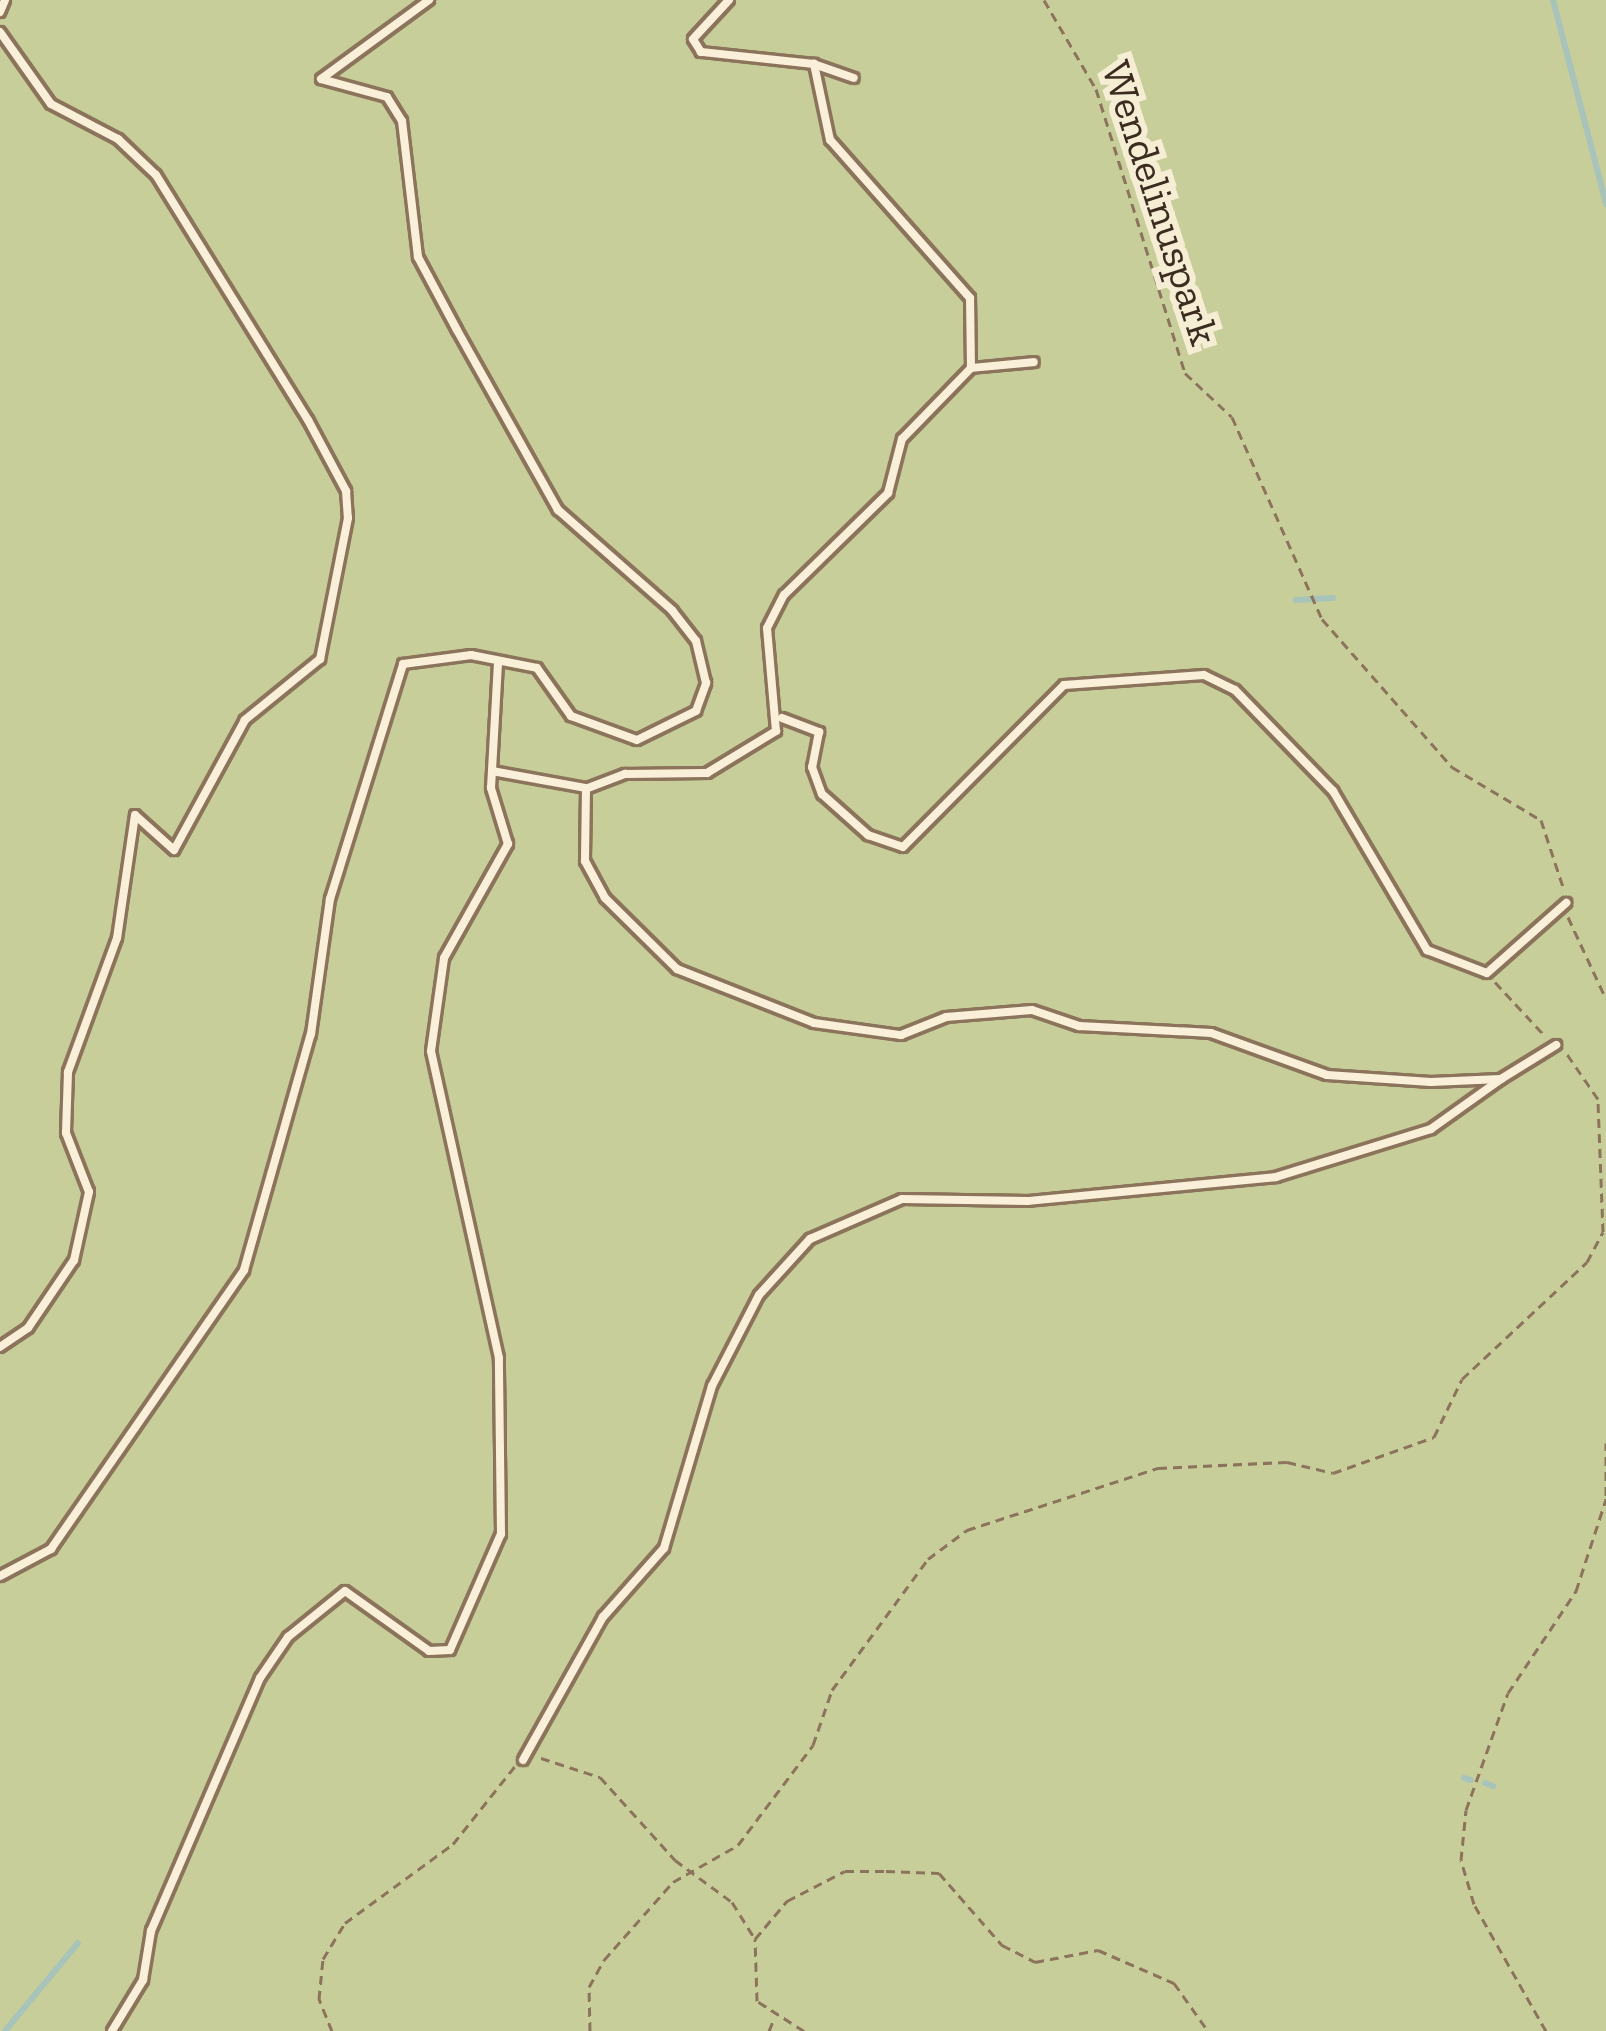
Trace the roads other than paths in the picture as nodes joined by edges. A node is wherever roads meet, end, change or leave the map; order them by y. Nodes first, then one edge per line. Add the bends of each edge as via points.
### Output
1 (5, 0) edge
2 (429, 0) edge
3 (730, 0) edge
4 (0, 12) edge
5 (0, 32) edge
6 (814, 64) junction
7 (854, 78) dead end
8 (1034, 362) dead end
9 (971, 368) junction
10 (498, 661) junction
11 (782, 718) junction
12 (492, 771) junction
13 (586, 788) junction
14 (1566, 903) road end
15 (1556, 1045) road end
16 (1501, 1078) junction
17 (0, 1347) edge
18 (0, 1576) edge
19 (523, 1760) road end
20 (112, 2031) edge

1 - 4 lane
2 - 10 lane via 321,79 387,98 402,121 418,257 457,330 558,510 673,610 697,641 706,683 696,711 637,740 572,716 537,668
3 - 6 lane via 693,39 700,52
5 - 17 lane via 51,104 156,175 308,420 346,490 348,518 320,659 245,720 174,850 135,815 118,938 68,1072 66,1133 89,1192 74,1260 28,1328
6 - 7 lane
6 - 9 lane via 830,140 970,298
8 - 9 lane
9 - 11 lane via 902,439 888,493 784,595 767,628 765,676
10 - 12 lane
10 - 18 lane via 434,654 403,664 330,899 311,1034 244,1270 51,1549
11 - 13 lane via 707,773 625,774
11 - 14 lane via 819,732 812,767 822,794 868,835 903,847 1064,685 1204,675 1235,690 1333,791 1411,934 1487,973
12 - 13 lane
12 - 20 lane via 508,844 444,958 431,1051 500,1358 501,1534 450,1650 429,1651 345,1591 288,1637 151,1930 143,1981
13 - 16 lane via 585,861 605,898 677,969 814,1023 901,1035 946,1016 1032,1010 1078,1026 1211,1033 1327,1075
15 - 16 lane
16 - 19 lane via 1431,1130 1276,1177 1028,1201 902,1199 810,1239 759,1294 712,1386 664,1548 603,1617

